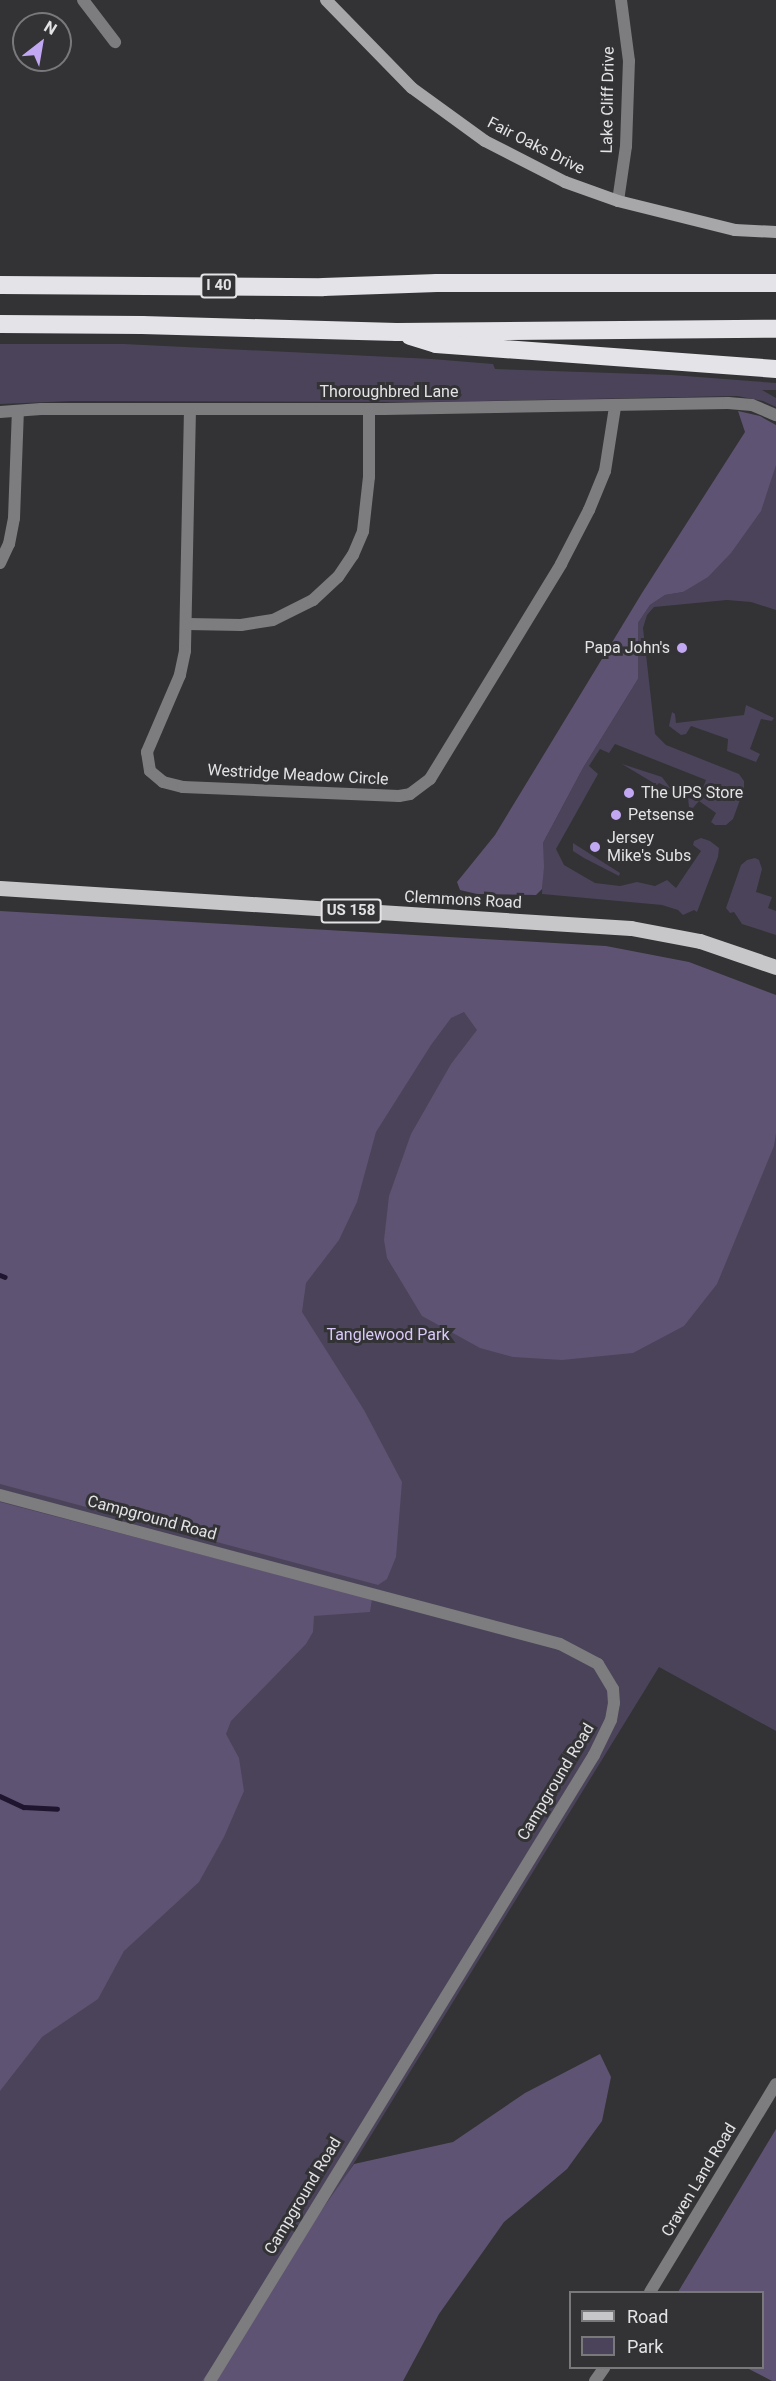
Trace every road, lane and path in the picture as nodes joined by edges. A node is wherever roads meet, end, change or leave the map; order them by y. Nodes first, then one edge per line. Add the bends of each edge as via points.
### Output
1 (83, 0) edge
2 (326, 0) edge
3 (621, 0) edge
4 (115, 42) dead end
5 (618, 201) junction
6 (776, 232) edge
7 (776, 283) edge
8 (0, 285) edge
9 (0, 324) edge
10 (776, 329) edge
11 (397, 332) junction
12 (776, 369) edge
13 (615, 406) junction
14 (190, 409) junction
15 (369, 409) junction
16 (18, 411) junction
17 (0, 412) edge
18 (776, 415) edge
19 (0, 563) edge
20 (188, 624) junction
21 (0, 888) edge
22 (776, 967) edge
23 (0, 1495) edge
24 (776, 2084) edge
25 (651, 2291) edge
26 (210, 2381) edge

1 - 4 street
2 - 5 street, Fair Oaks Drive via 412,88 485,141 565,182
3 - 5 street, Lake Cliff Drive via 629,61 626,146
5 - 6 street, Fair Oaks Drive via 735,230
7 - 8 highway, I 40
9 - 11 highway
10 - 11 highway
11 - 12 highway via 436,345
13 - 15 street, Thoroughbred Lane
13 - 18 street, Thoroughbred Lane via 740,403
13 - 20 street, Westridge Meadow Circle via 605,471 572,544 430,779 410,794 183,787 156,778 150,771 147,752 180,675
14 - 15 street, Thoroughbred Lane
14 - 16 street, Thoroughbred Lane
14 - 20 street, Westridge Meadow Circle
15 - 20 street via 369,485 363,531 338,577 313,600 273,620 241,625
16 - 17 street, Thoroughbred Lane
16 - 19 street via 14,518
21 - 22 main road, Clemmons Road / US 158 via 631,928 700,941
23 - 26 street, Campground Road via 560,1644 598,1664 613,1689 611,1720 594,1755
24 - 25 street, Craven Land Road

